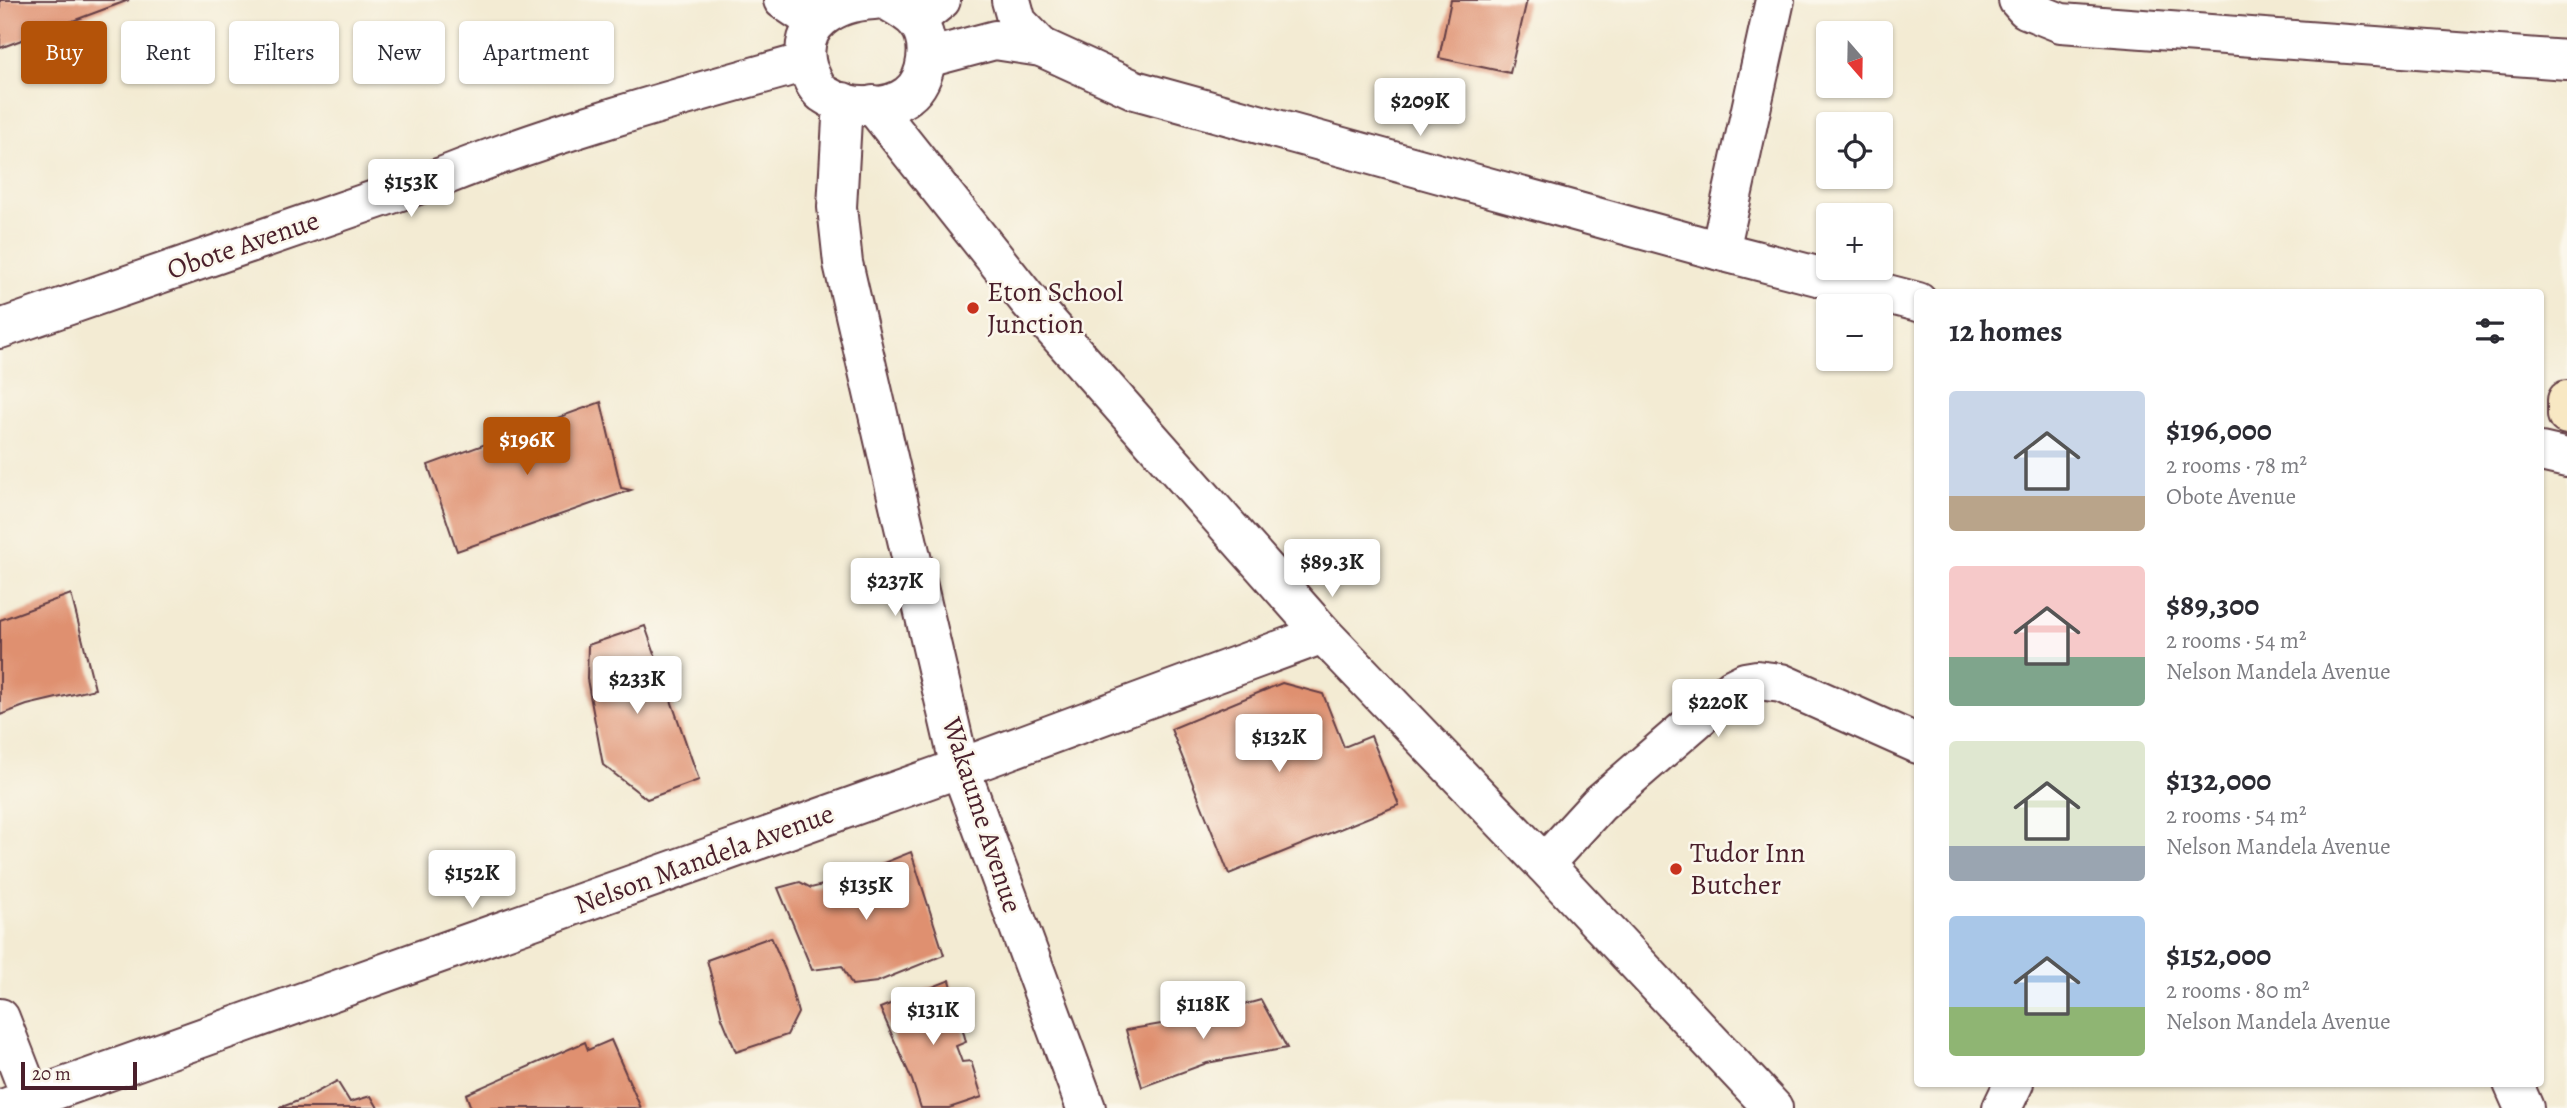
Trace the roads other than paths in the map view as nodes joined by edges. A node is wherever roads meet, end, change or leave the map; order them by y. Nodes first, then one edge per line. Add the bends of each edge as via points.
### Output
1 (783, 0) edge
2 (874, 0) edge
3 (1011, 0) edge
4 (1775, 0) edge
5 (2018, 0) edge
6 (915, 7) edge
7 (816, 22) junction
8 (1041, 47) junction
9 (927, 58) junction
10 (2567, 60) edge
11 (806, 62) junction
12 (858, 104) junction
13 (1720, 251) junction
14 (1914, 301) edge
15 (0, 328) edge
16 (2567, 400) edge
17 (2567, 415) edge
18 (2544, 453) edge
19 (2567, 457) edge
20 (1323, 634) junction
21 (1914, 742) edge
22 (960, 768) junction
23 (1544, 864) junction
24 (0, 1018) edge
25 (2012, 1087) edge
26 (2515, 1087) edge
27 (24, 1105) edge
28 (1086, 1108) edge
29 (1773, 1108) edge
30 (2002, 1108) edge
31 (2524, 1108) edge

1 - 7 street
2 - 7 street via 849,2
3 - 8 street via 1017,22
4 - 13 street
5 - 10 street via 2026,9 2061,23
6 - 9 street
7 - 11 street via 807,39
8 - 9 street via 995,40
8 - 13 street via 1135,90
9 - 12 street via 908,95 891,103
11 - 12 street via 824,95
11 - 15 street, Obote Avenue via 507,151
12 - 20 street
12 - 22 street, Wakaume Avenue via 836,207 843,263
13 - 14 street
16 - 17 main road
18 - 19 street
20 - 22 street, Nelson Mandela Avenue
20 - 23 street
21 - 23 street via 1781,683 1745,682 1715,702 1599,804
22 - 27 street, Nelson Mandela Avenue
22 - 28 street, Wakaume Avenue
23 - 29 street
24 - 27 street
25 - 30 street
26 - 31 street

